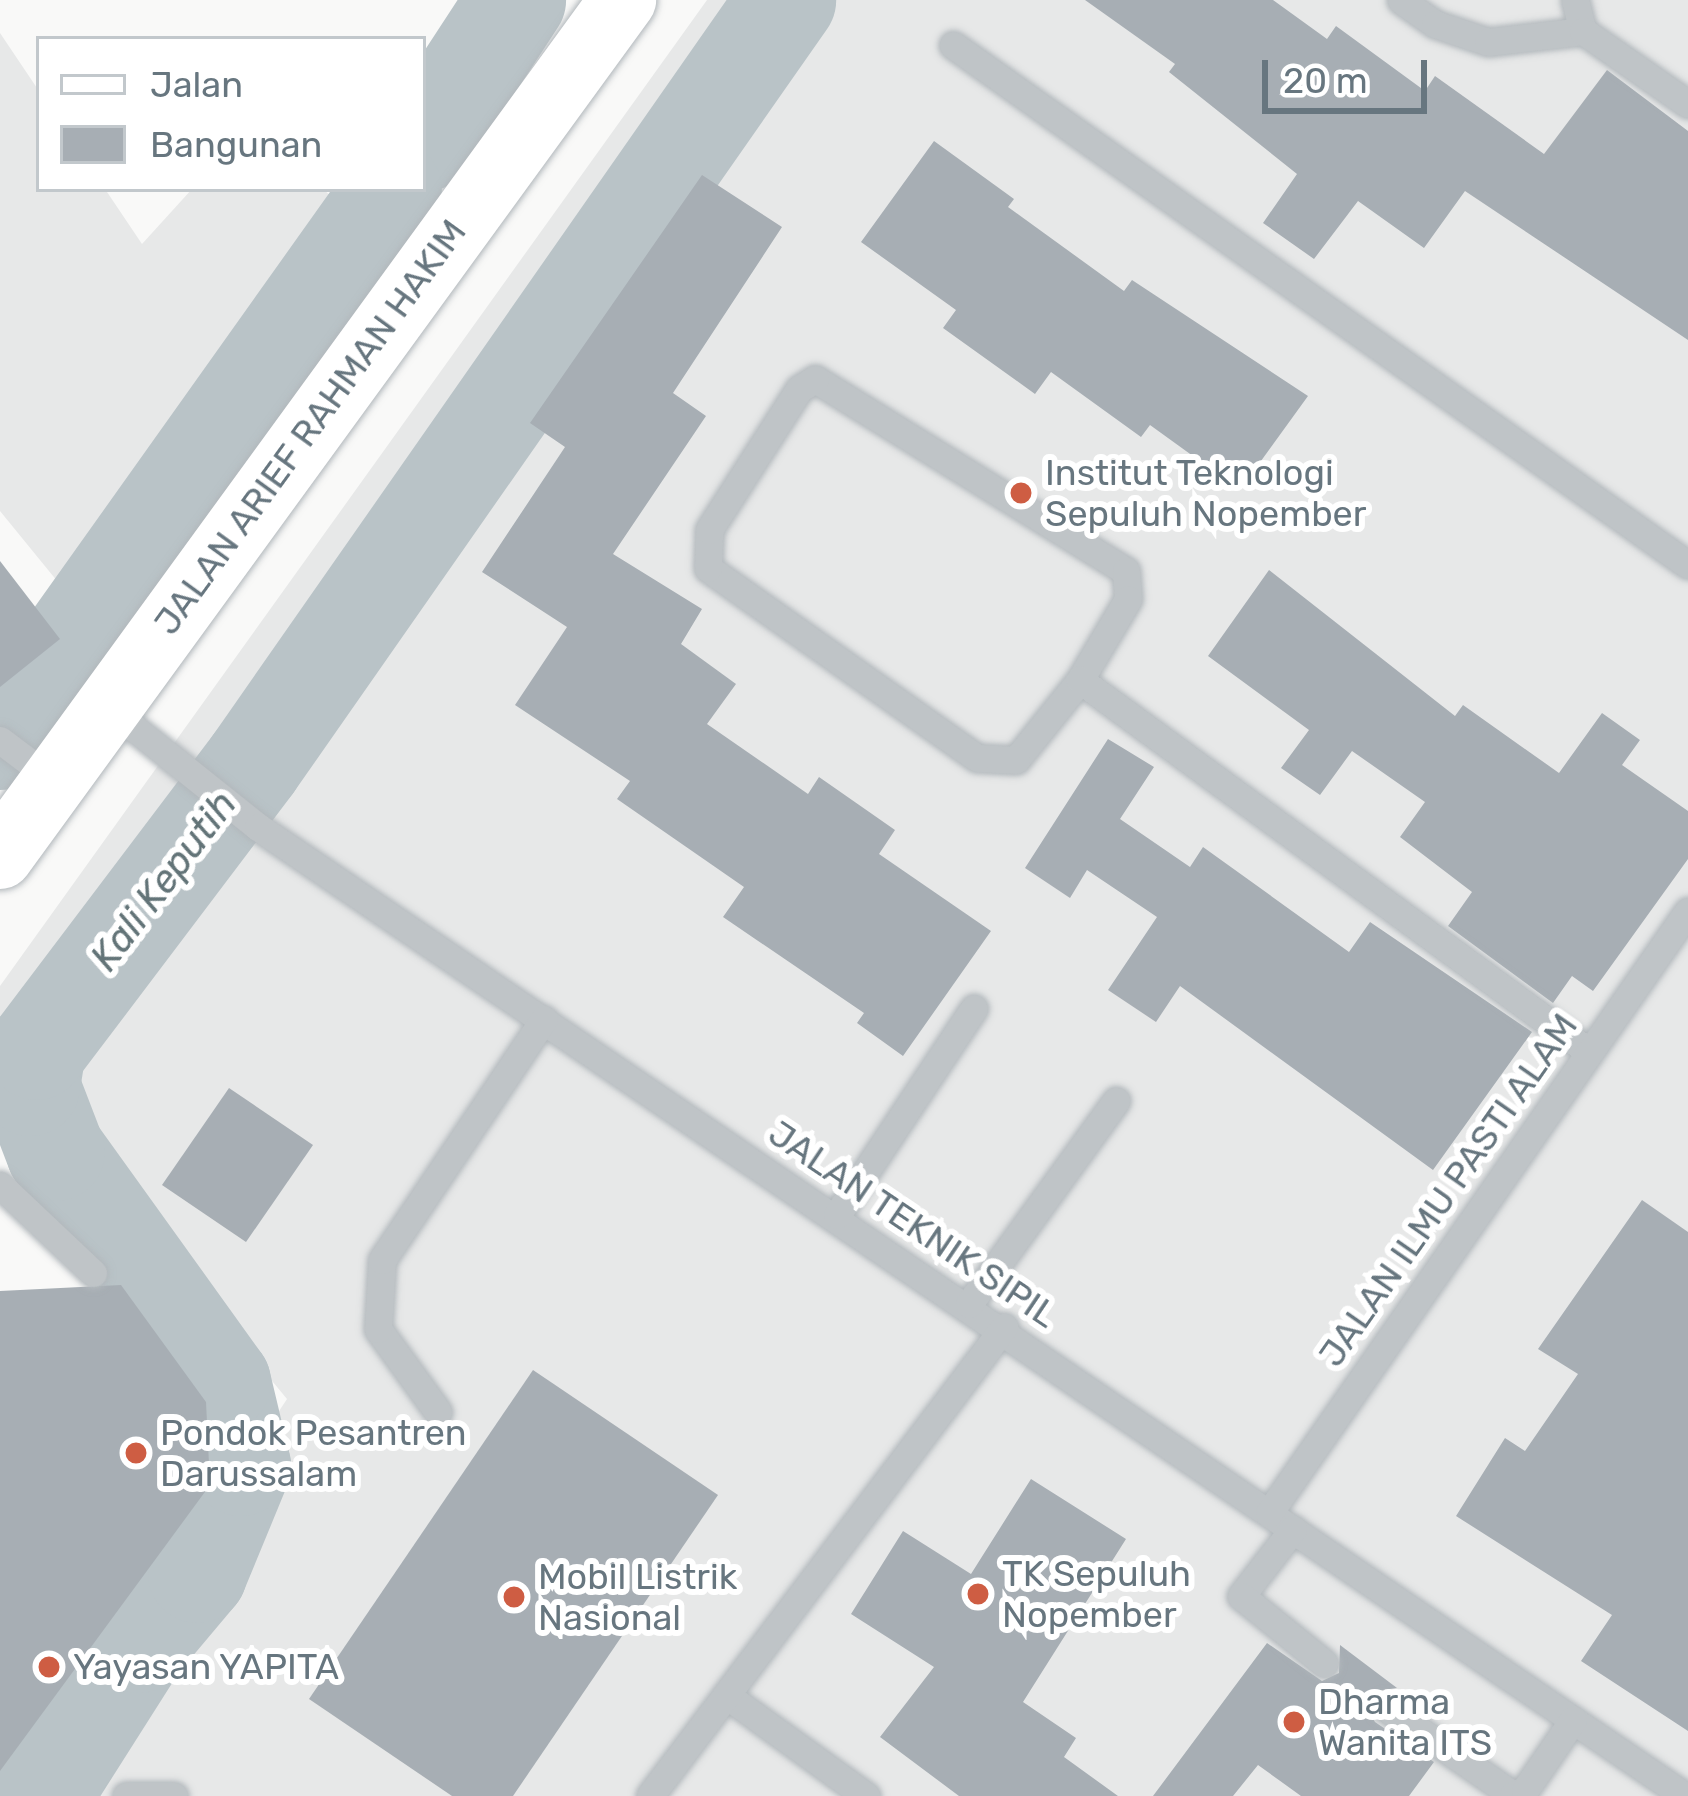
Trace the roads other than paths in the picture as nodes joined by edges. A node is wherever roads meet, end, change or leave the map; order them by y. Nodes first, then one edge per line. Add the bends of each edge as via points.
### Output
1 (623, 0) edge
2 (1401, 0) edge
3 (1575, 0) edge
4 (1583, 31) junction
5 (953, 45) dead end
6 (1688, 104) edge
7 (1688, 566) edge
8 (1080, 680) junction
9 (106, 705) junction
10 (24, 759) edge
11 (0, 856) edge
12 (1688, 911) edge
13 (974, 1008) dead end
14 (544, 1019) junction
15 (1588, 1051) junction
16 (1116, 1101) dead end
17 (0, 1185) edge
18 (836, 1214) junction
19 (93, 1273) dead end
20 (970, 1304) junction
21 (1004, 1327) junction
22 (438, 1412) dead end
23 (1269, 1513) junction
24 (1293, 1529) junction
25 (1324, 1663) dead end
26 (726, 1695) junction
27 (1384, 1707) dead end
28 (1573, 1720) junction
29 (1643, 1785) edge
30 (126, 1796) edge
31 (174, 1796) edge
32 (650, 1796) edge
33 (866, 1796) edge
34 (1685, 1796) edge

1 - 9 main road, JALAN ARIEF RAHMAN HAKIM
2 - 4 lane via 1435,24 1488,42
3 - 4 lane
4 - 6 lane
5 - 7 lane
8 - 8 lane via 1128,598 1119,562 832,382 803,385 709,530 706,560 719,582 988,763 1023,753
8 - 15 lane
9 - 10 main road, JALAN ARIEF RAHMAN HAKIM
9 - 14 lane, JALAN TEKNIK SIPIL via 248,819
10 - 11 main road, JALAN ARIEF RAHMAN HAKIM
12 - 15 lane, JALAN ILMU PASTI ALAM
13 - 18 lane
14 - 18 lane, JALAN TEKNIK SIPIL
14 - 22 lane via 382,1260 378,1329
15 - 23 lane, JALAN ILMU PASTI ALAM
16 - 20 lane
17 - 19 lane
18 - 20 lane, JALAN TEKNIK SIPIL
20 - 21 lane, JALAN TEKNIK SIPIL
21 - 23 lane, JALAN TEKNIK SIPIL
21 - 26 lane
23 - 24 lane, JALAN TEKNIK SIPIL
24 - 25 lane via 1241,1596
24 - 28 lane, JALAN TEKNIK SIPIL
26 - 32 lane
26 - 33 lane
27 - 28 lane via 1513,1795
28 - 29 lane, JALAN TEKNIK SIPIL
29 - 34 lane, JALAN TEKNIK SIPIL
30 - 31 lane

